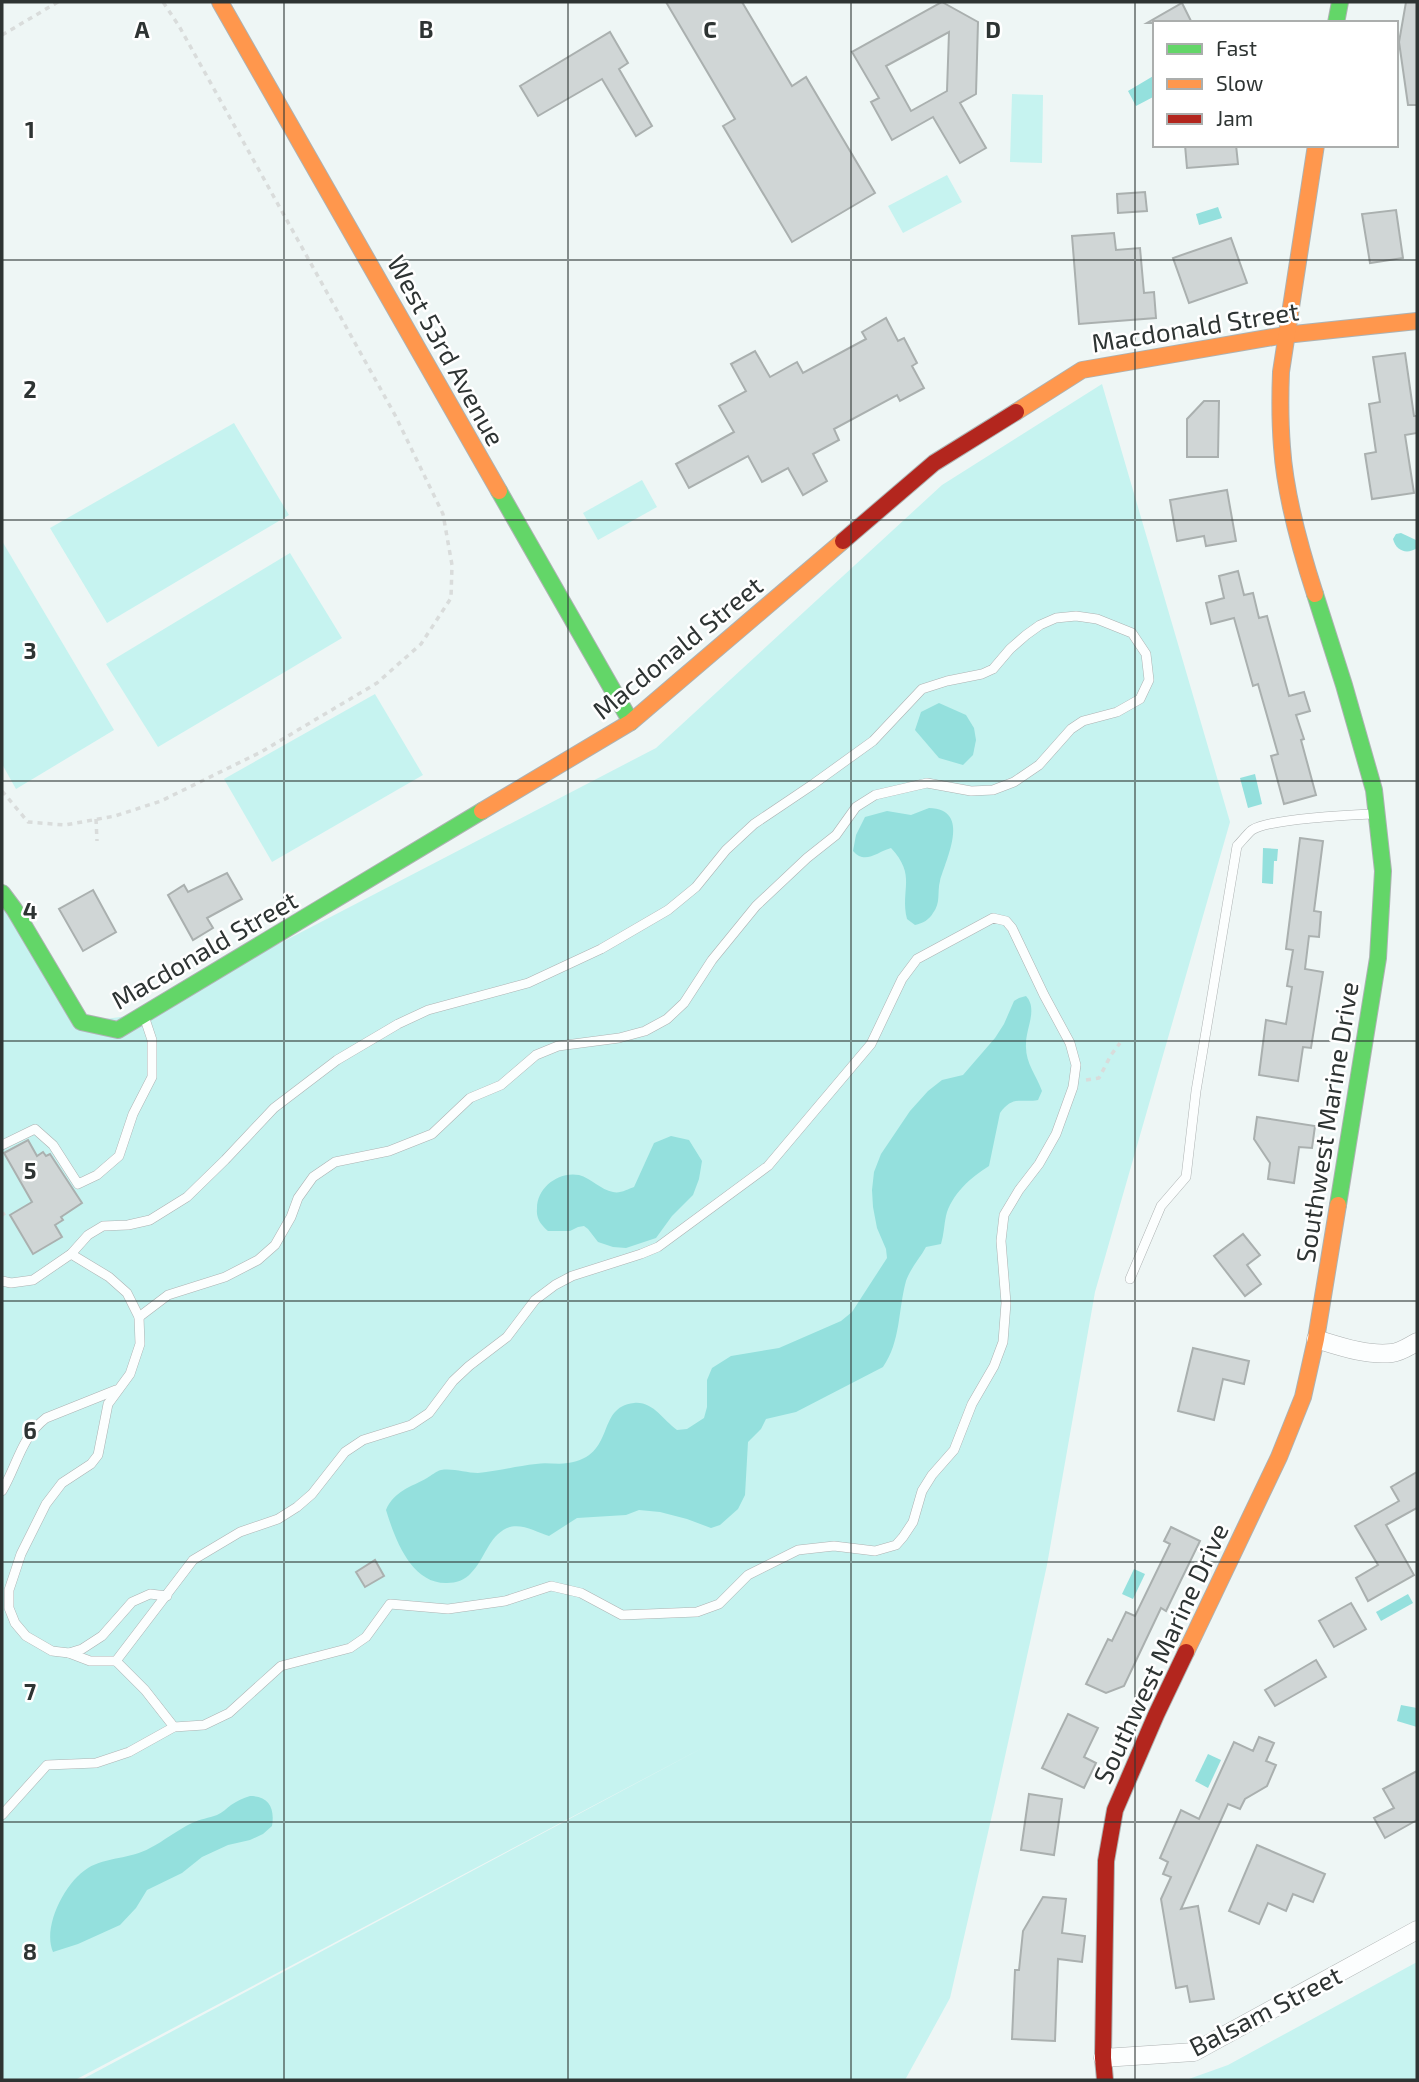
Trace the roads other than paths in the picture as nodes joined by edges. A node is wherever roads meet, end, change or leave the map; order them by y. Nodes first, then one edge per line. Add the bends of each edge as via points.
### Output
1 (220, 2) edge
2 (1340, 2) edge
3 (1336, 21) edge
4 (1316, 147) edge
5 (1417, 321) edge
6 (1285, 335) junction
7 (631, 722) junction
8 (1378, 814) junction
9 (2, 893) edge
10 (144, 1014) junction
11 (2, 1145) edge
12 (71, 1254) junction
13 (1130, 1279) dead end
14 (2, 1280) edge
15 (139, 1317) junction
16 (1316, 1339) junction
17 (1417, 1342) edge
18 (118, 1390) junction
19 (2, 1491) edge
20 (167, 1596) junction
21 (69, 1653) junction
22 (116, 1661) junction
23 (174, 1727) junction
24 (2, 1815) edge
25 (1417, 1930) edge
26 (1103, 2058) junction
27 (1105, 2080) edge

1 - 7 street, West 53rd Avenue
2 - 3 street
4 - 6 street, Southwest Marine Drive
5 - 6 street, Macdonald Street
6 - 7 street, Macdonald Street via 1082,370 934,463
6 - 8 street, Southwest Marine Drive via 1280,410 1288,489
7 - 10 street, Macdonald Street
8 - 13 lane via 1272,824 1254,829 1237,846 1186,1177 1161,1206
8 - 16 street, Southwest Marine Drive via 1383,871 1378,958
9 - 10 street, Macdonald Street via 81,1022 118,1030
10 - 11 lane via 152,1040 152,1077 119,1156 78,1184 53,1144 35,1129
12 - 14 lane via 33,1280
12 - 15 lane via 127,1293
12 - 15 lane via 103,1226 150,1220 187,1197 274,1108 337,1060 398,1024 428,1010 528,983 601,949 668,910 696,887 754,824 873,741 922,689 993,669 1026,635 1056,618 1097,619 1132,633 1146,654 1149,680 1140,699 1117,712 1083,721 1040,765 993,790 927,783 875,795 856,807 836,835 756,906 667,1019 619,1038 547,1050 500,1085 470,1098 432,1134 389,1151 335,1162 313,1177 275,1245 258,1260 225,1277 168,1295
15 - 18 lane via 141,1344 130,1374
16 - 17 street via 1376,1353 1393,1353
16 - 26 street, Southwest Marine Drive via 1303,1397 1279,1457 1115,1810 1106,1861
18 - 19 lane via 37,1425
18 - 21 lane via 108,1404 98,1455 62,1483 46,1504 9,1590 9,1608 26,1636 52,1651
20 - 21 lane via 150,1594 132,1602 102,1636
20 - 22 lane
20 - 23 lane via 193,1560 240,1532 297,1507 345,1452 429,1413 461,1373 507,1337 535,1300 555,1284 658,1247 768,1166 870,1044 917,959 993,918 1012,928 1070,1043 1076,1065 1073,1087 1056,1134 1004,1215 1001,1241 1006,1303 1003,1342 995,1366 972,1404 954,1450 922,1491 914,1522 896,1545 875,1551 834,1546 798,1550 748,1575 719,1604 697,1612 622,1615 581,1593 551,1586 505,1601 448,1609 390,1604 366,1637 350,1648 281,1666 229,1713 204,1725
21 - 22 lane via 90,1661
22 - 23 lane
23 - 24 lane via 129,1752 96,1763 47,1766
25 - 26 street, Balsam Street via 1194,2052
26 - 27 street, Southwest Marine Drive

